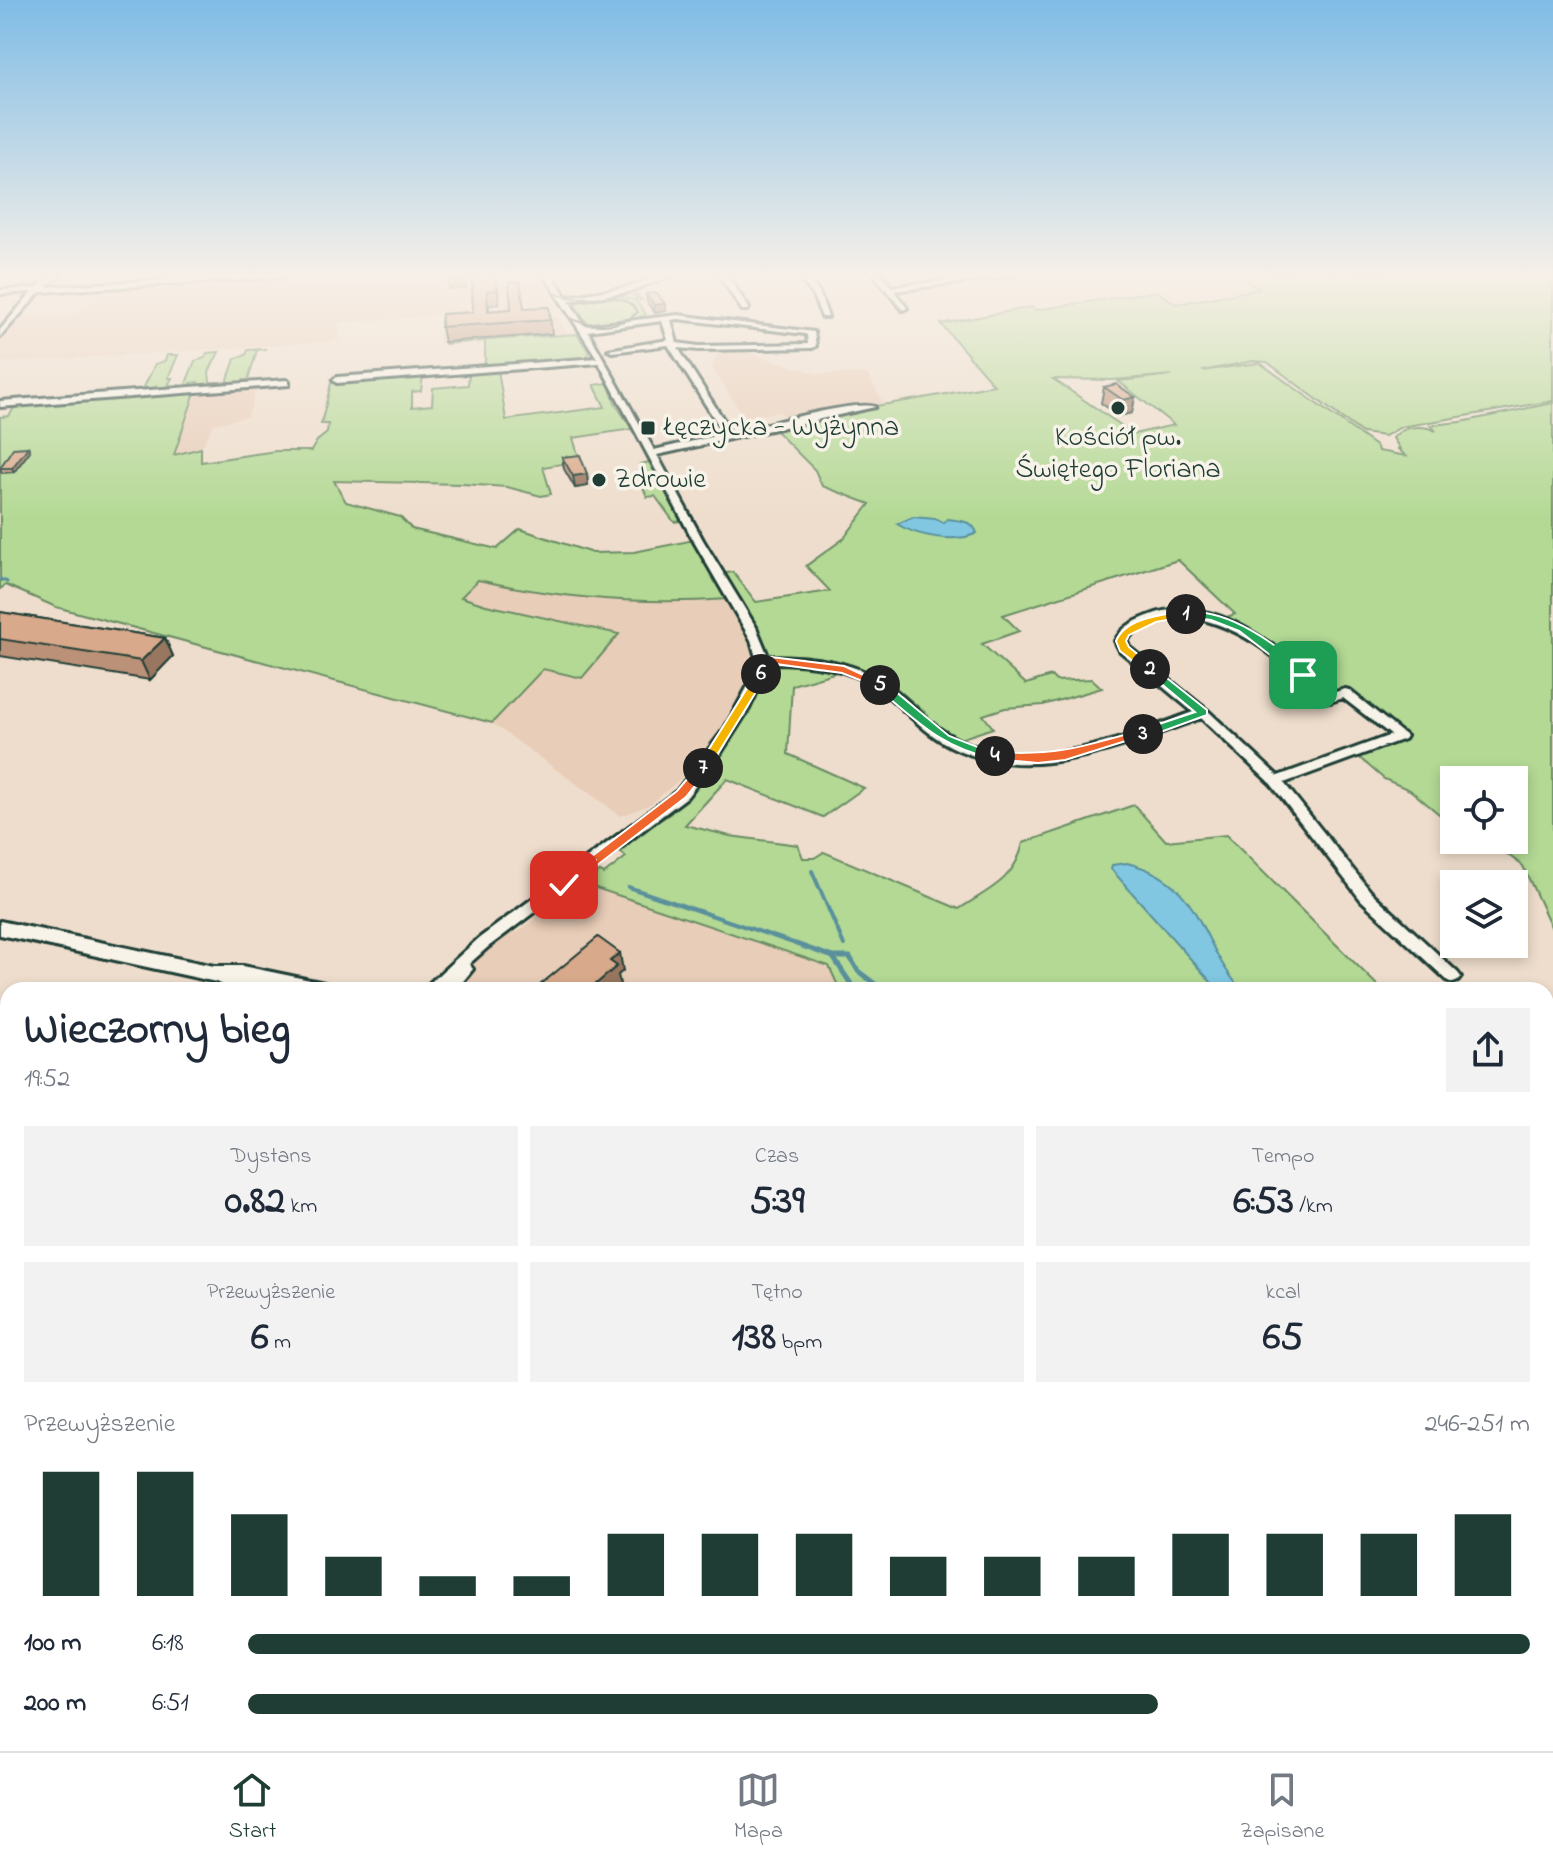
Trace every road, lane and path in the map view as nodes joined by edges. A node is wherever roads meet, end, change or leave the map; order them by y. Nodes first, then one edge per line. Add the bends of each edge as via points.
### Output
1 (600, 357) edge
2 (680, 357) edge
3 (602, 360) junction
4 (337, 380) dead end
5 (286, 383) dead end
6 (0, 404) edge
7 (871, 407) dead end
8 (730, 437) junction
9 (652, 453) junction
10 (763, 659) junction
11 (1203, 713) junction
12 (1276, 781) junction
13 (0, 928) edge
14 (501, 931) junction
15 (214, 974) junction
16 (1453, 977) dead end
17 (234, 982) edge
18 (282, 982) edge
19 (439, 982) edge
20 (454, 982) edge

1 - 3 street
2 - 8 street
3 - 4 street
3 - 9 street
5 - 6 street
7 - 8 street
8 - 9 street
9 - 10 street
10 - 11 street via 865,676 945,738 1002,757 1076,754
10 - 14 street via 756,688 693,782
11 - 12 street
11 - 12 street via 1124,649 1121,638 1127,630 1176,614 1221,619 1261,642 1330,698 1345,693 1400,736
12 - 16 street via 1366,896
13 - 15 main road
14 - 19 street
14 - 20 street
15 - 17 main road
15 - 18 main road

